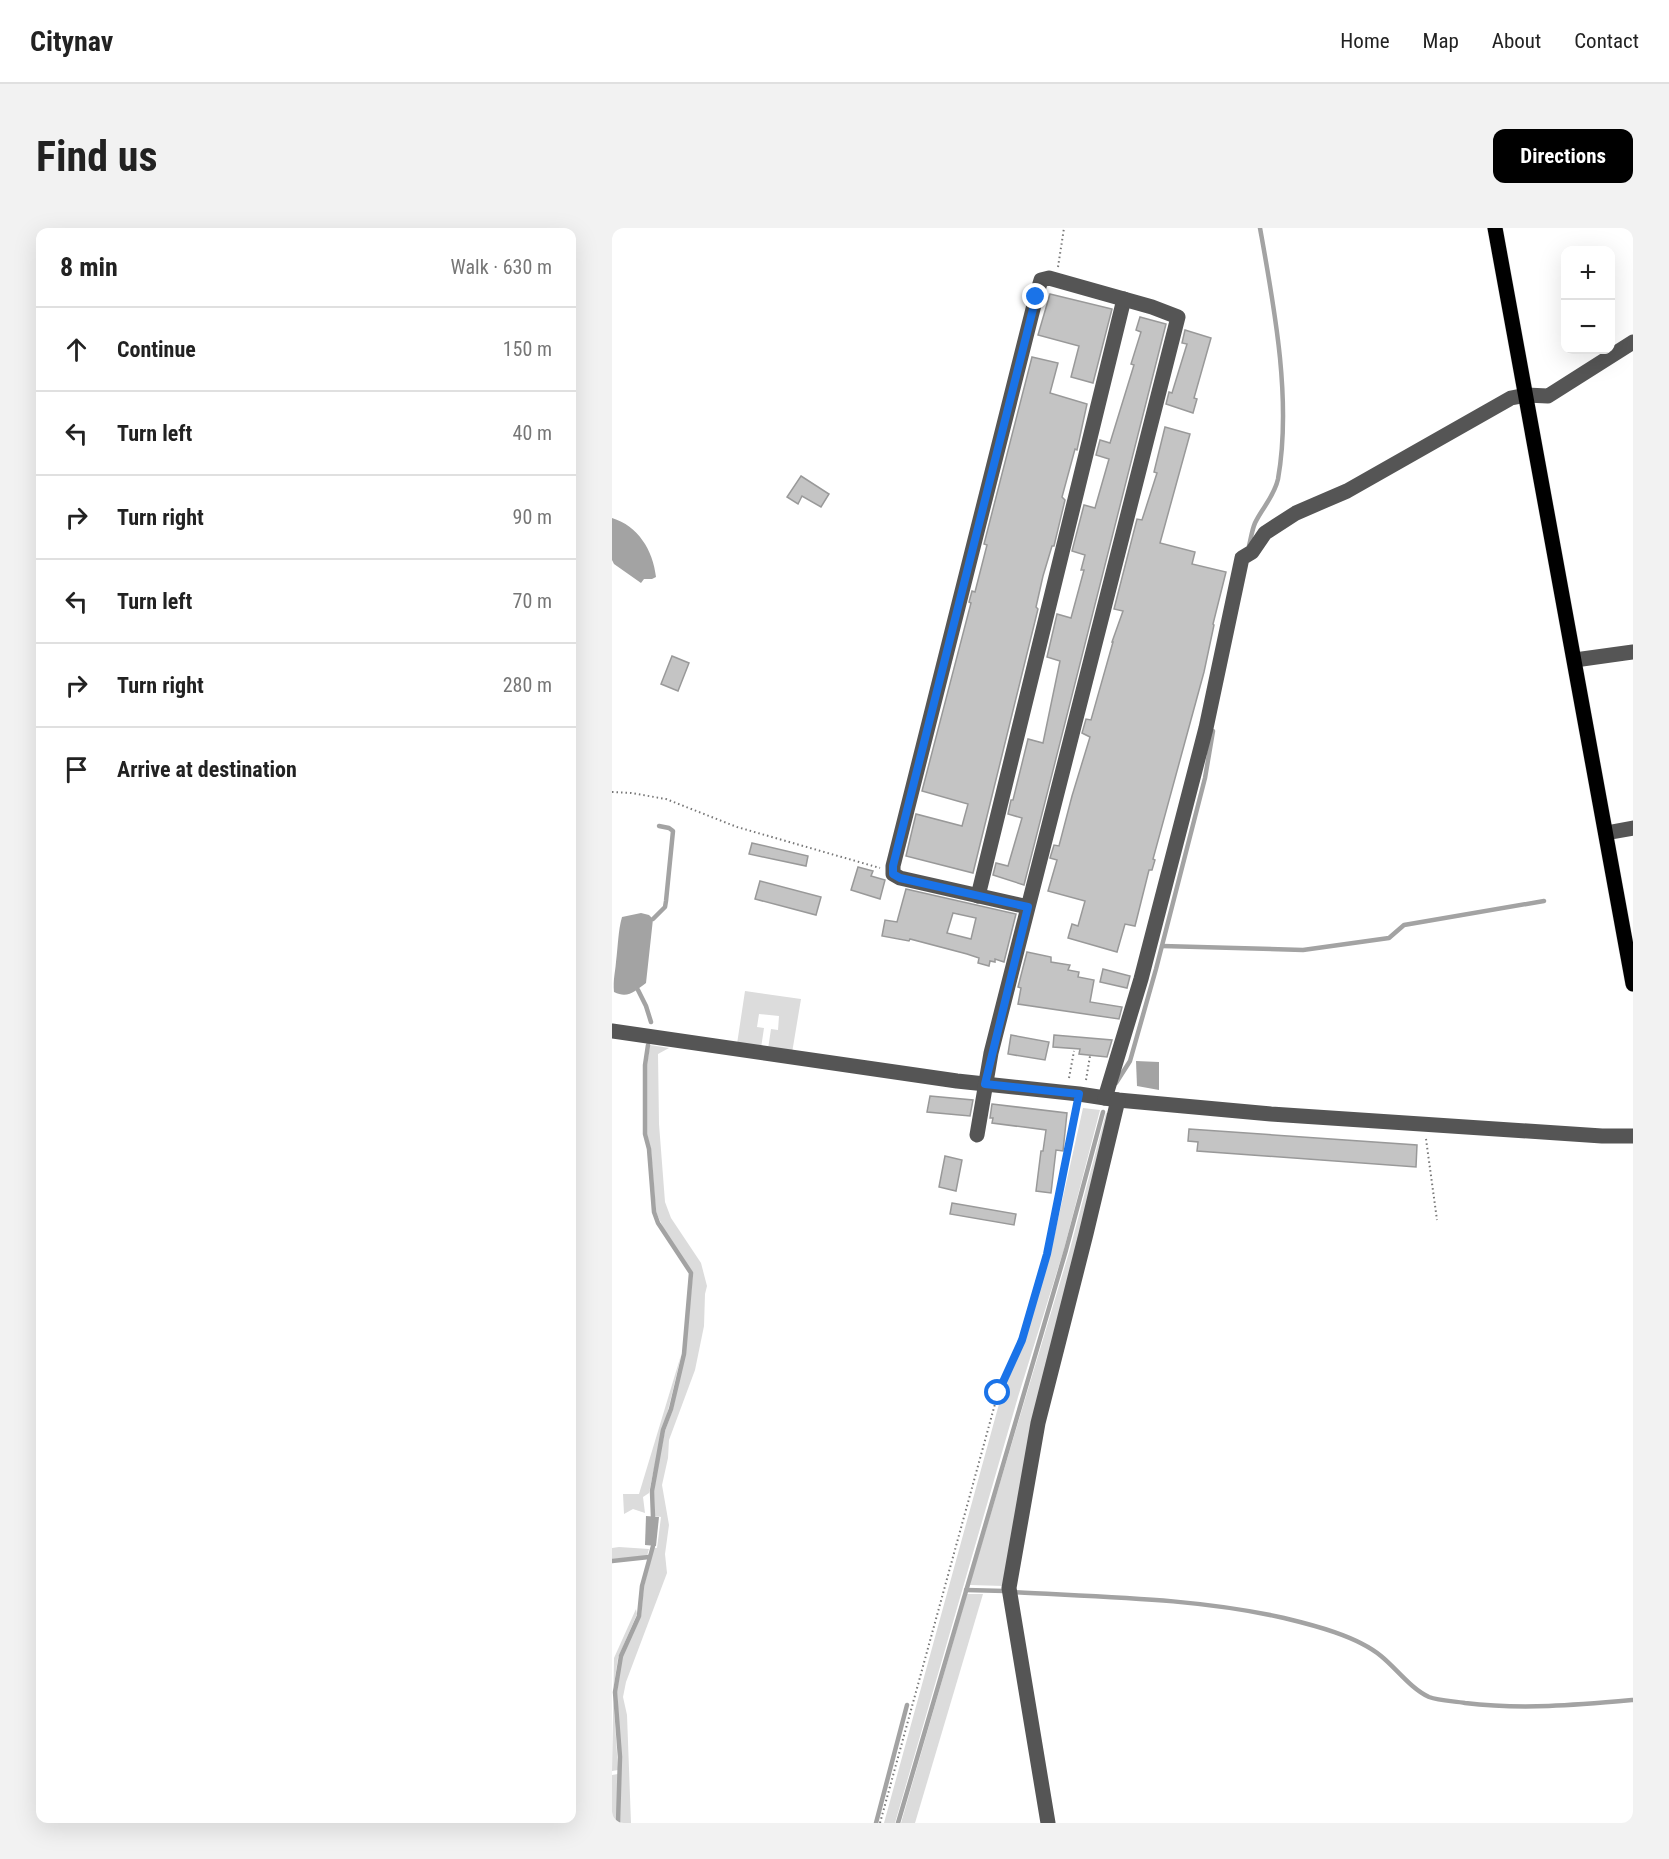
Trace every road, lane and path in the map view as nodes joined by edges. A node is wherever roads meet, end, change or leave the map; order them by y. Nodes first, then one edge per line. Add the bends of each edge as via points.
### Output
1 (1064, 228) edge
2 (1495, 228) edge
3 (1056, 280) junction
4 (1124, 299) junction
5 (1633, 342) edge
6 (1526, 395) junction
7 (1633, 652) edge
8 (1575, 660) junction
9 (612, 792) edge
10 (1633, 828) edge
11 (1605, 833) junction
12 (893, 874) junction
13 (978, 896) junction
14 (1028, 907) junction
15 (1633, 984) edge
16 (612, 1031) edge
17 (1074, 1051) dead end
18 (1090, 1056) dead end
19 (985, 1084) junction
20 (1076, 1094) junction
21 (1111, 1099) junction
22 (1424, 1125) junction
23 (977, 1135) dead end
24 (1633, 1136) edge
25 (1437, 1220) dead end
26 (880, 1823) edge
27 (1048, 1823) edge

1 - 3 path
2 - 6 main road
3 - 4 street
3 - 12 street via 1041,280 1036,297
4 - 13 street
4 - 14 street via 1178,317
5 - 6 street via 1548,396
6 - 8 main road
6 - 21 street via 1511,398 1347,491 1296,513 1265,532 1252,552 1242,558 1206,728
7 - 8 street
8 - 11 main road
9 - 12 path via 666,799 737,827
10 - 11 street
11 - 15 main road
12 - 13 street
13 - 14 street
14 - 19 street
16 - 19 street
17 - 20 path
18 - 20 path
19 - 20 street
19 - 23 street
20 - 21 street
20 - 26 path via 1047,1254 1022,1340 998,1393
21 - 22 street
21 - 27 street via 1086,1234 1038,1424 1009,1588
22 - 24 street
22 - 25 path

